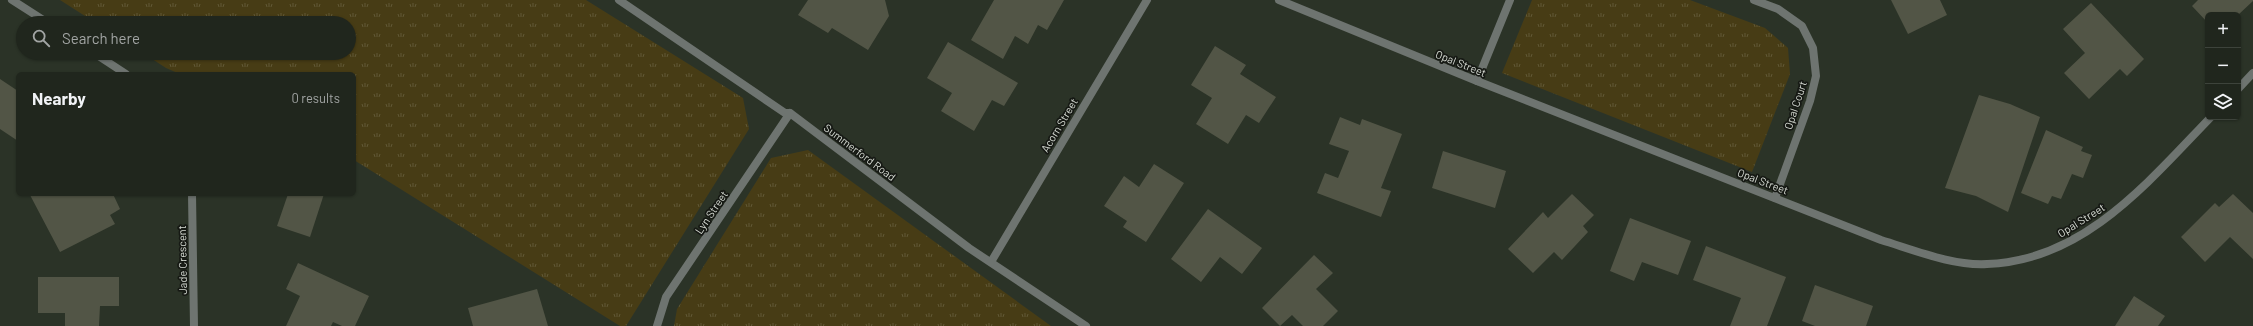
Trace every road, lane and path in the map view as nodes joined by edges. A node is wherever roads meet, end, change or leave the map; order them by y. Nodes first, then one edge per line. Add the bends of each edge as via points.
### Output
1 (12, 0) edge
2 (619, 0) edge
3 (1147, 0) edge
4 (1279, 0) edge
5 (1510, 0) edge
6 (1754, 0) edge
7 (37, 16) edge
8 (105, 60) edge
9 (123, 72) edge
10 (2253, 73) edge
11 (1476, 81) junction
12 (2241, 86) edge
13 (790, 113) junction
14 (2208, 120) edge
15 (192, 196) edge
16 (1775, 198) junction
17 (991, 262) junction
18 (194, 326) edge
19 (657, 326) edge
20 (1086, 326) edge

1 - 7 street
2 - 13 street, Summerford Road via 785,113
3 - 17 street, Acorn Street
4 - 11 street, Opal Street
5 - 11 street
6 - 16 street, Opal Court via 1778,9 1802,26 1813,48 1816,76 1810,101
8 - 9 street
10 - 12 street
11 - 16 street, Opal Street
13 - 17 street, Summerford Road
13 - 19 street, Lyn Street via 666,297
14 - 16 street, Opal Street via 2159,171 2106,220 2072,242 2031,258 1986,264 1942,258 1881,240
15 - 18 street, Jade Crescent
17 - 20 street, Summerford Road

